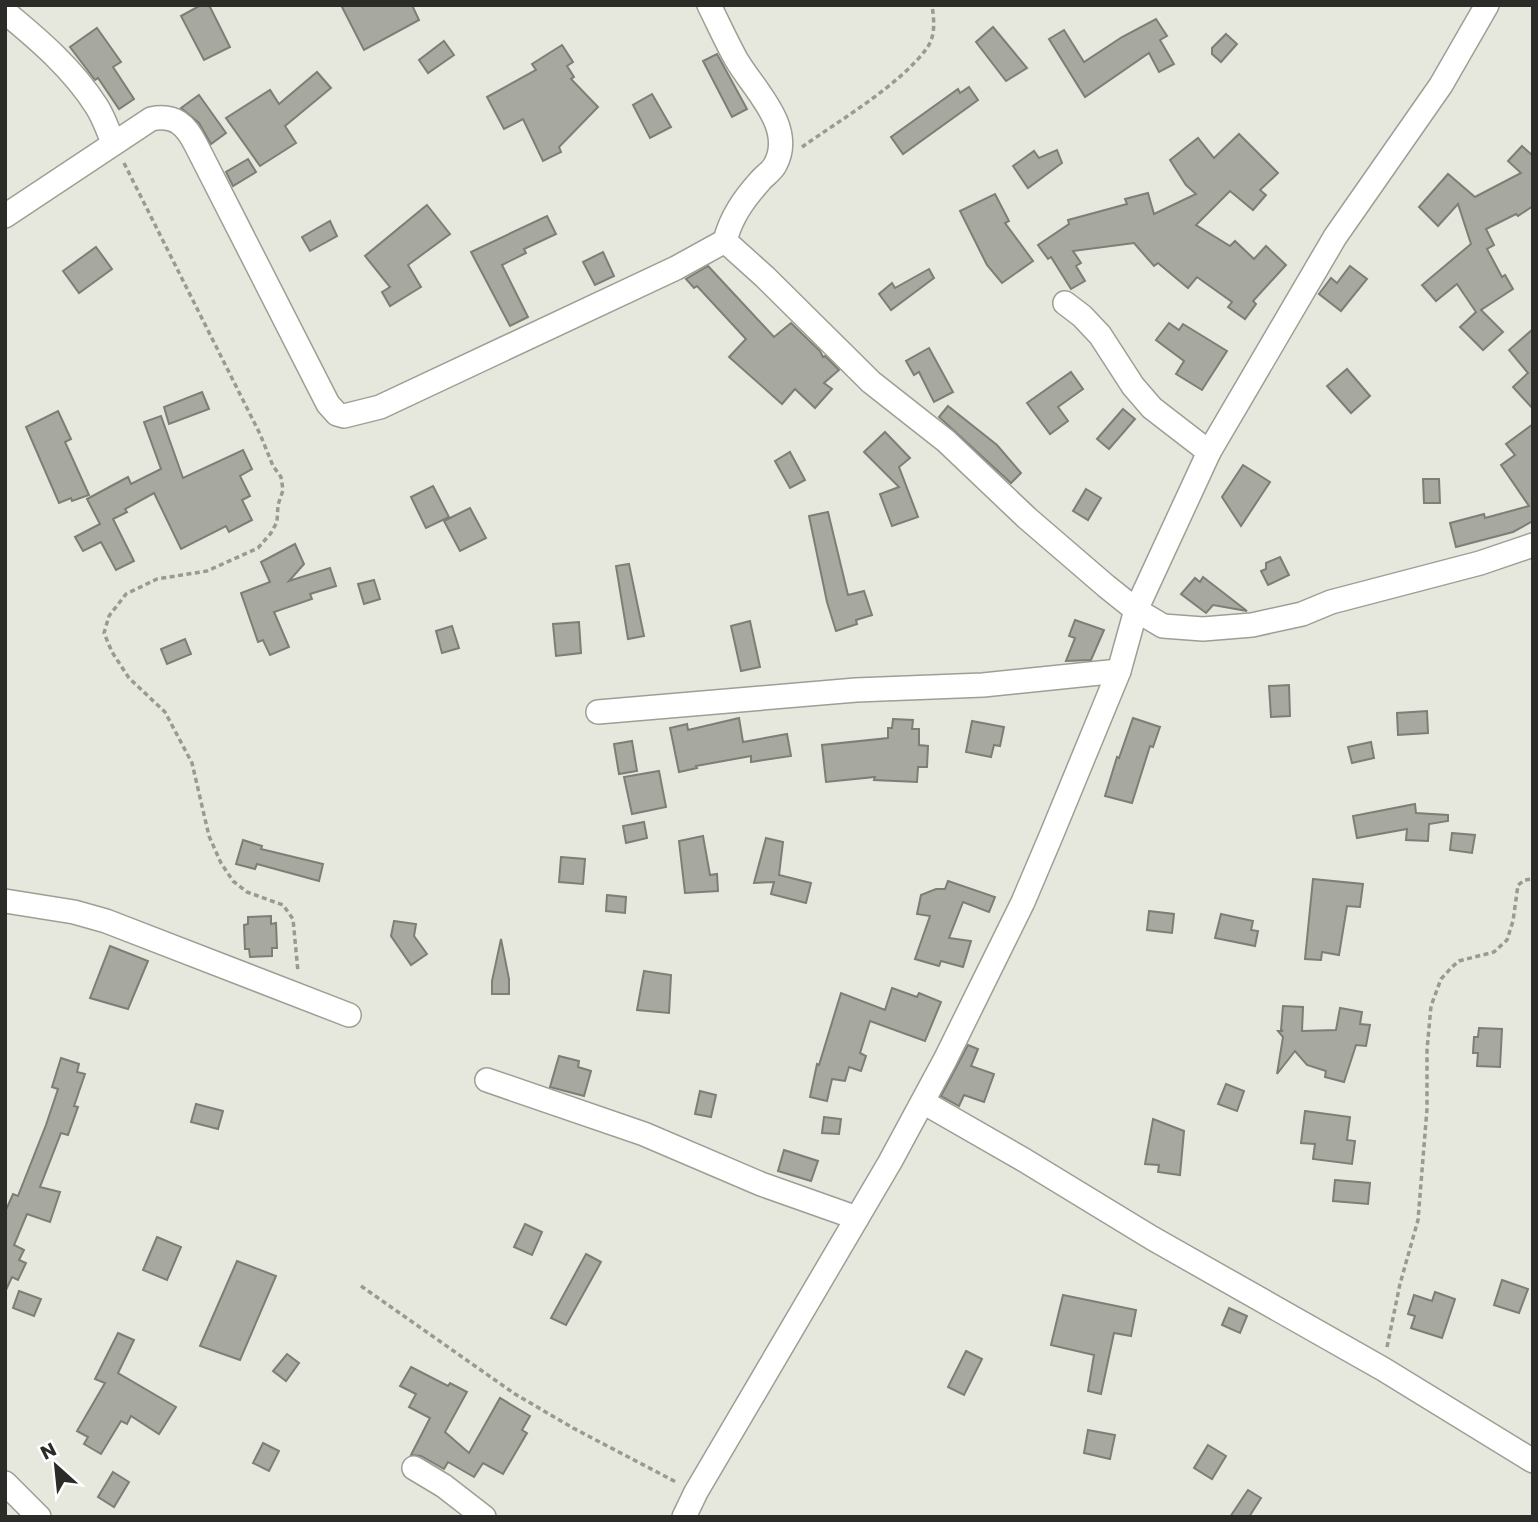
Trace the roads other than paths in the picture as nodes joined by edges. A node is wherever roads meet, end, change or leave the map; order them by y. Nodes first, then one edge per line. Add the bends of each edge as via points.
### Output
1 (19, 5) edge
2 (709, 5) edge
3 (1487, 5) edge
4 (6, 12) edge
5 (113, 142) junction
6 (5, 216) edge
7 (725, 241) junction
8 (1065, 303) dead end
9 (1209, 452) junction
10 (1533, 545) edge
11 (1136, 610) junction
12 (1118, 671) junction
13 (598, 712) dead end
14 (5, 901) edge
15 (349, 1015) dead end
16 (487, 1080) dead end
17 (923, 1102) junction
18 (857, 1218) junction
19 (1533, 1461) edge
20 (414, 1468) dead end
21 (5, 1483) edge
22 (39, 1517) edge
23 (484, 1517) edge
24 (684, 1517) edge

1 - 4 street
2 - 7 street via 736,59 775,119 780,143 774,167 737,210
3 - 9 street via 1441,85 1335,237
4 - 5 street via 75,76 99,109
5 - 6 street
5 - 7 street via 161,117 177,120 190,133 322,394 333,411 344,416 380,407
7 - 11 street via 871,382 946,441 1027,518
8 - 9 street via 1100,335 1152,408
9 - 11 street
10 - 11 street via 1252,625 1178,628 1163,626
11 - 12 street
12 - 13 street
12 - 17 street via 1023,902
14 - 15 street via 106,921
16 - 18 street
17 - 18 street
17 - 19 street
18 - 24 street
20 - 23 street
21 - 22 street

